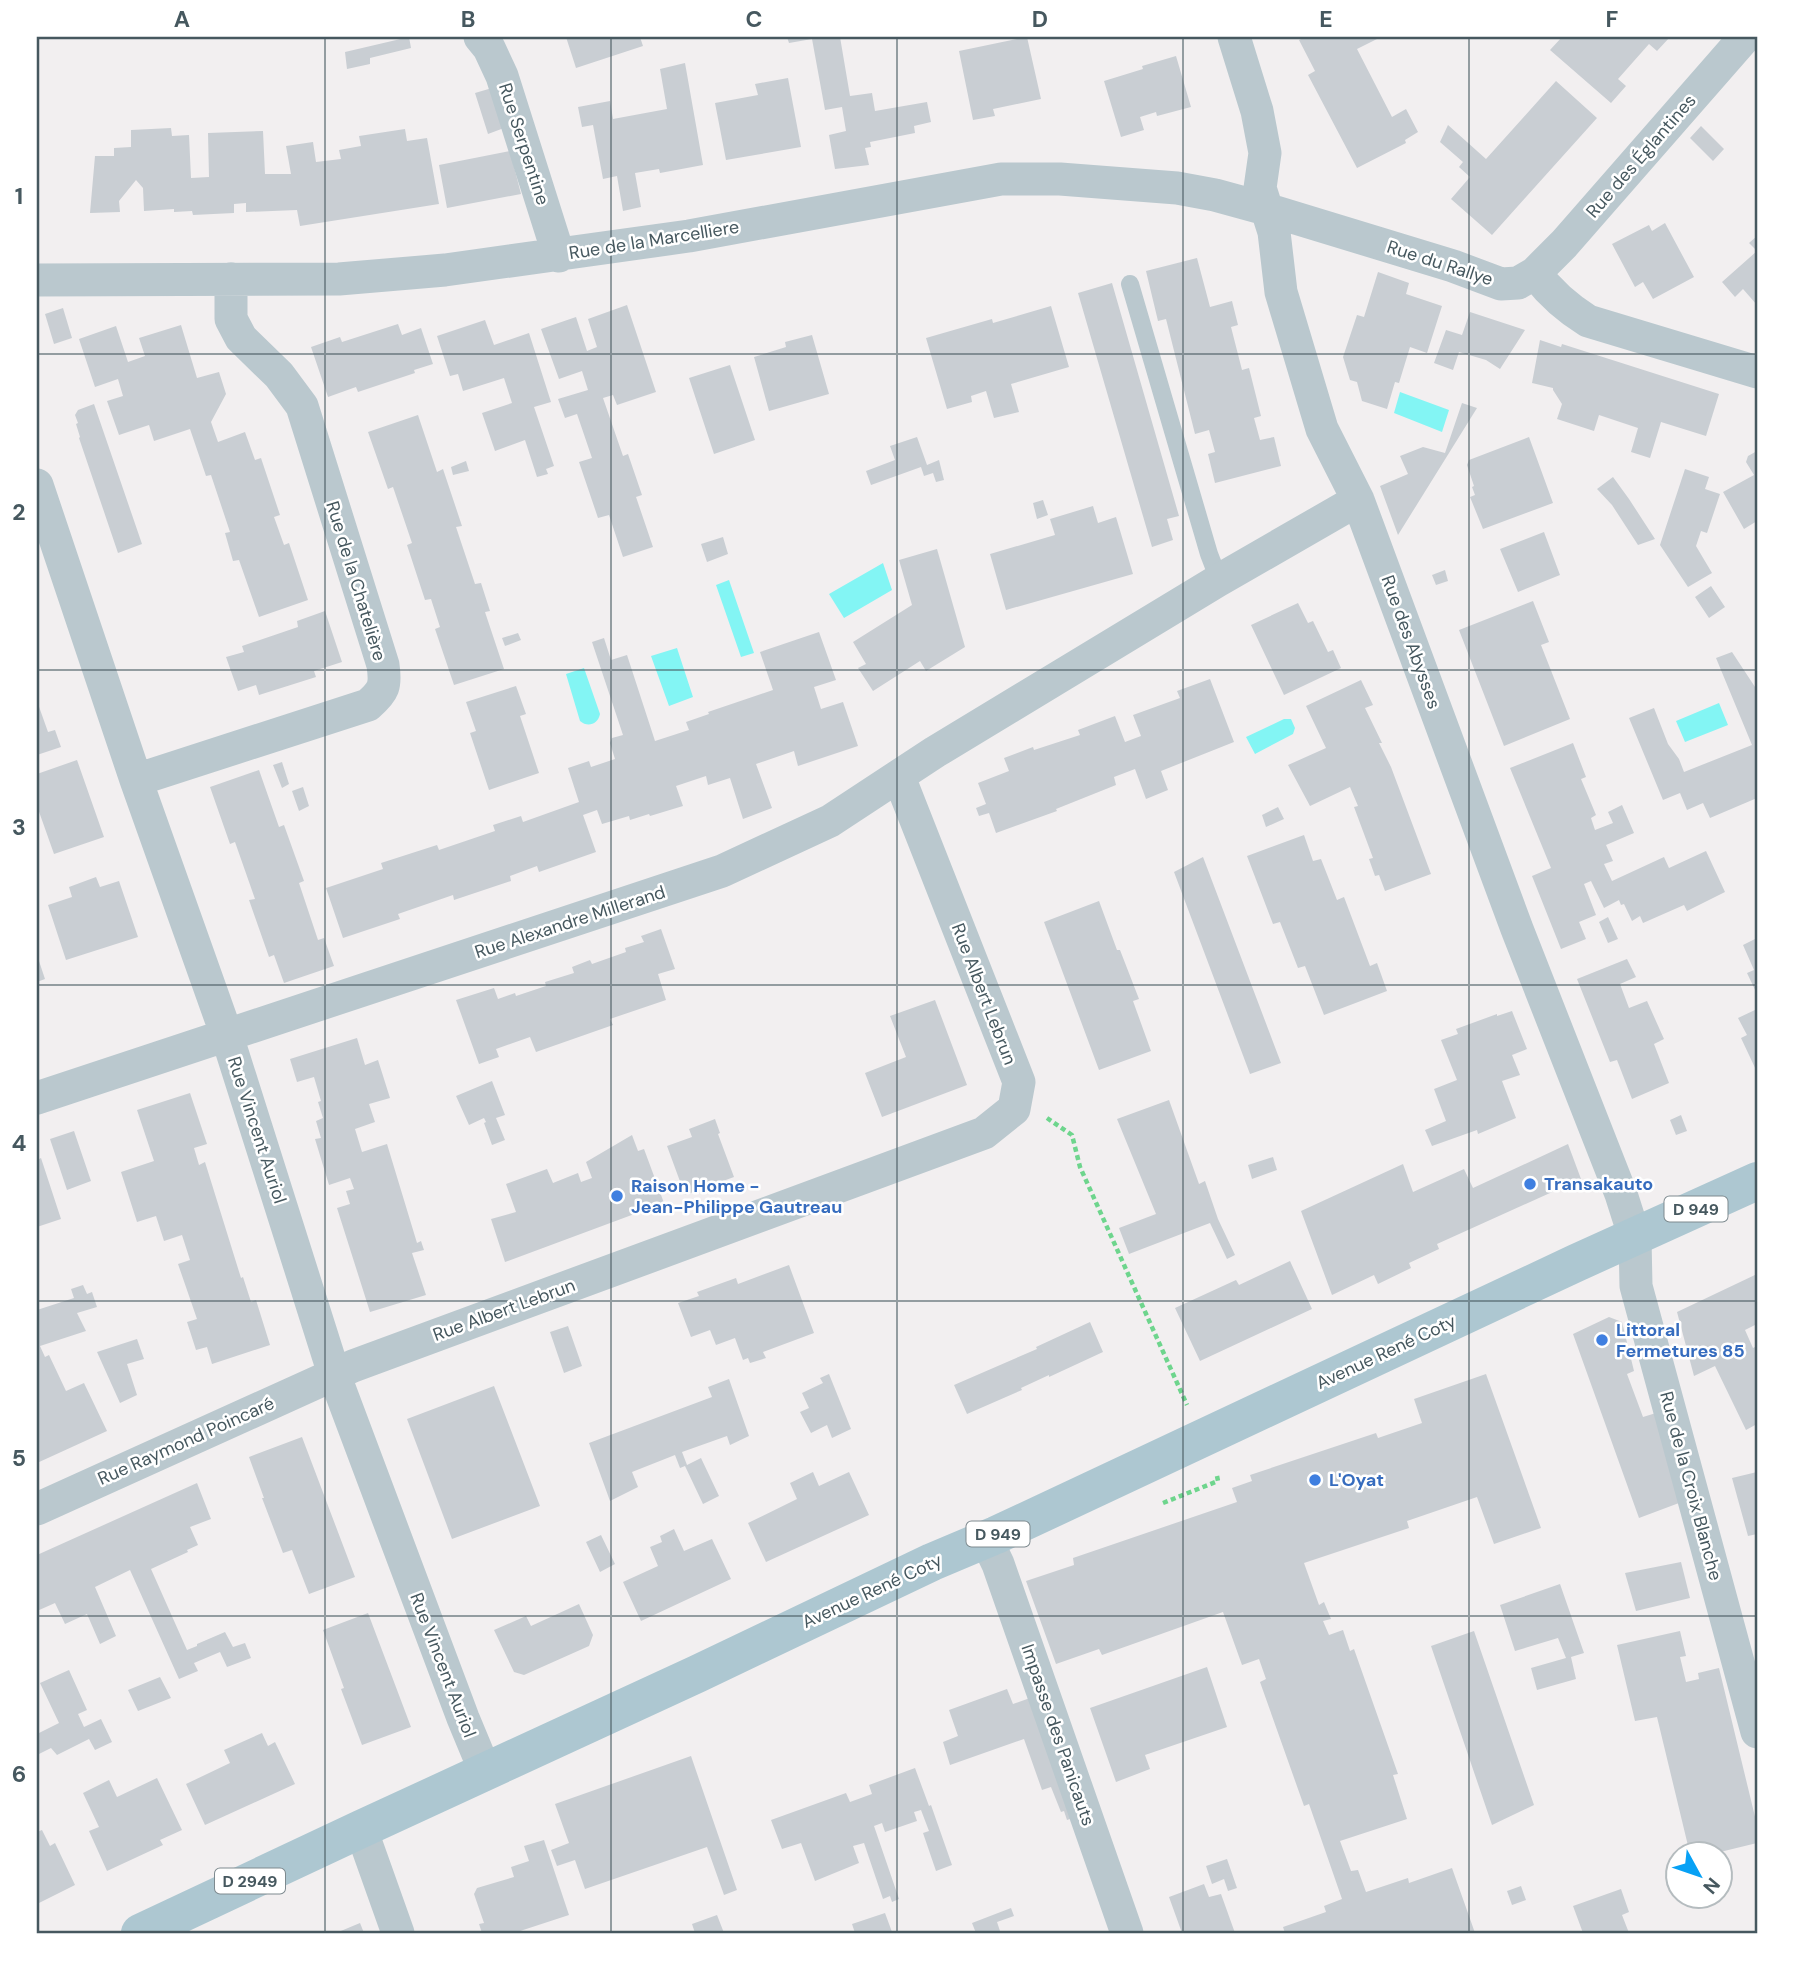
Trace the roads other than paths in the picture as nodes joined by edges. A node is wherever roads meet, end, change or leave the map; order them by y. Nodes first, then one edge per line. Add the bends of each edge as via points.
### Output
1 (480, 37) edge
2 (1234, 37) edge
3 (1745, 37) edge
4 (1266, 209) junction
5 (559, 256) junction
6 (1535, 273) junction
7 (231, 279) junction
8 (37, 280) edge
9 (1130, 284) dead end
10 (1757, 372) edge
11 (37, 485) edge
12 (1358, 500) junction
13 (1219, 580) junction
14 (899, 777) junction
15 (136, 780) junction
16 (227, 1036) junction
17 (37, 1098) edge
18 (1757, 1181) edge
19 (1635, 1237) junction
20 (334, 1374) junction
21 (37, 1509) edge
22 (986, 1539) junction
23 (1756, 1718) edge
24 (485, 1771) junction
25 (361, 1829) junction
26 (140, 1933) edge
27 (398, 1933) edge
28 (1127, 1933) edge

1 - 5 street, Rue Serpentine via 502,76
2 - 4 street, Rue des Abysses via 1265,153 1261,188
3 - 6 street, Rue des Églantines
4 - 5 street, Rue de la Marcelliere via 1177,188 1001,179
4 - 6 street, Rue du Rallye via 1502,284 1518,283
4 - 12 street, Rue des Abysses via 1274,232 1282,292 1322,429
5 - 7 street, Rue de la Marcelliere via 352,278
6 - 10 street via 1570,310 1588,321
7 - 8 street, Rue de la Marcelliere
7 - 15 street, Rue de la Chatelière via 231,318 241,338 279,374 302,406 385,683 368,705
9 - 13 lane
11 - 15 street, Rue Vincent Auriol
12 - 13 street
12 - 19 street, Rue des Abysses
13 - 14 street
14 - 16 street, Rue Alexandre Millerand via 830,821 722,871
14 - 20 street, Rue Albert Lebrun via 1019,1082 1014,1109 984,1133
15 - 16 street, Rue Vincent Auriol
16 - 17 street, Rue Alexandre Millerand
16 - 20 street, Rue Vincent Auriol
18 - 19 main road, Avenue René Coty / D 949
19 - 22 main road, Avenue René Coty / D 949
19 - 23 street, Rue de la Croix Blanche via 1636,1286
20 - 21 street, Rue Raymond Poincaré
20 - 24 street, Rue Vincent Auriol
22 - 24 main road, Avenue René Coty / D 949
22 - 28 street, Impasse des Panicauts
24 - 25 main road, Avenue René Coty / D 949
25 - 26 main road, Avenue René Coty / D 2949
25 - 27 street

